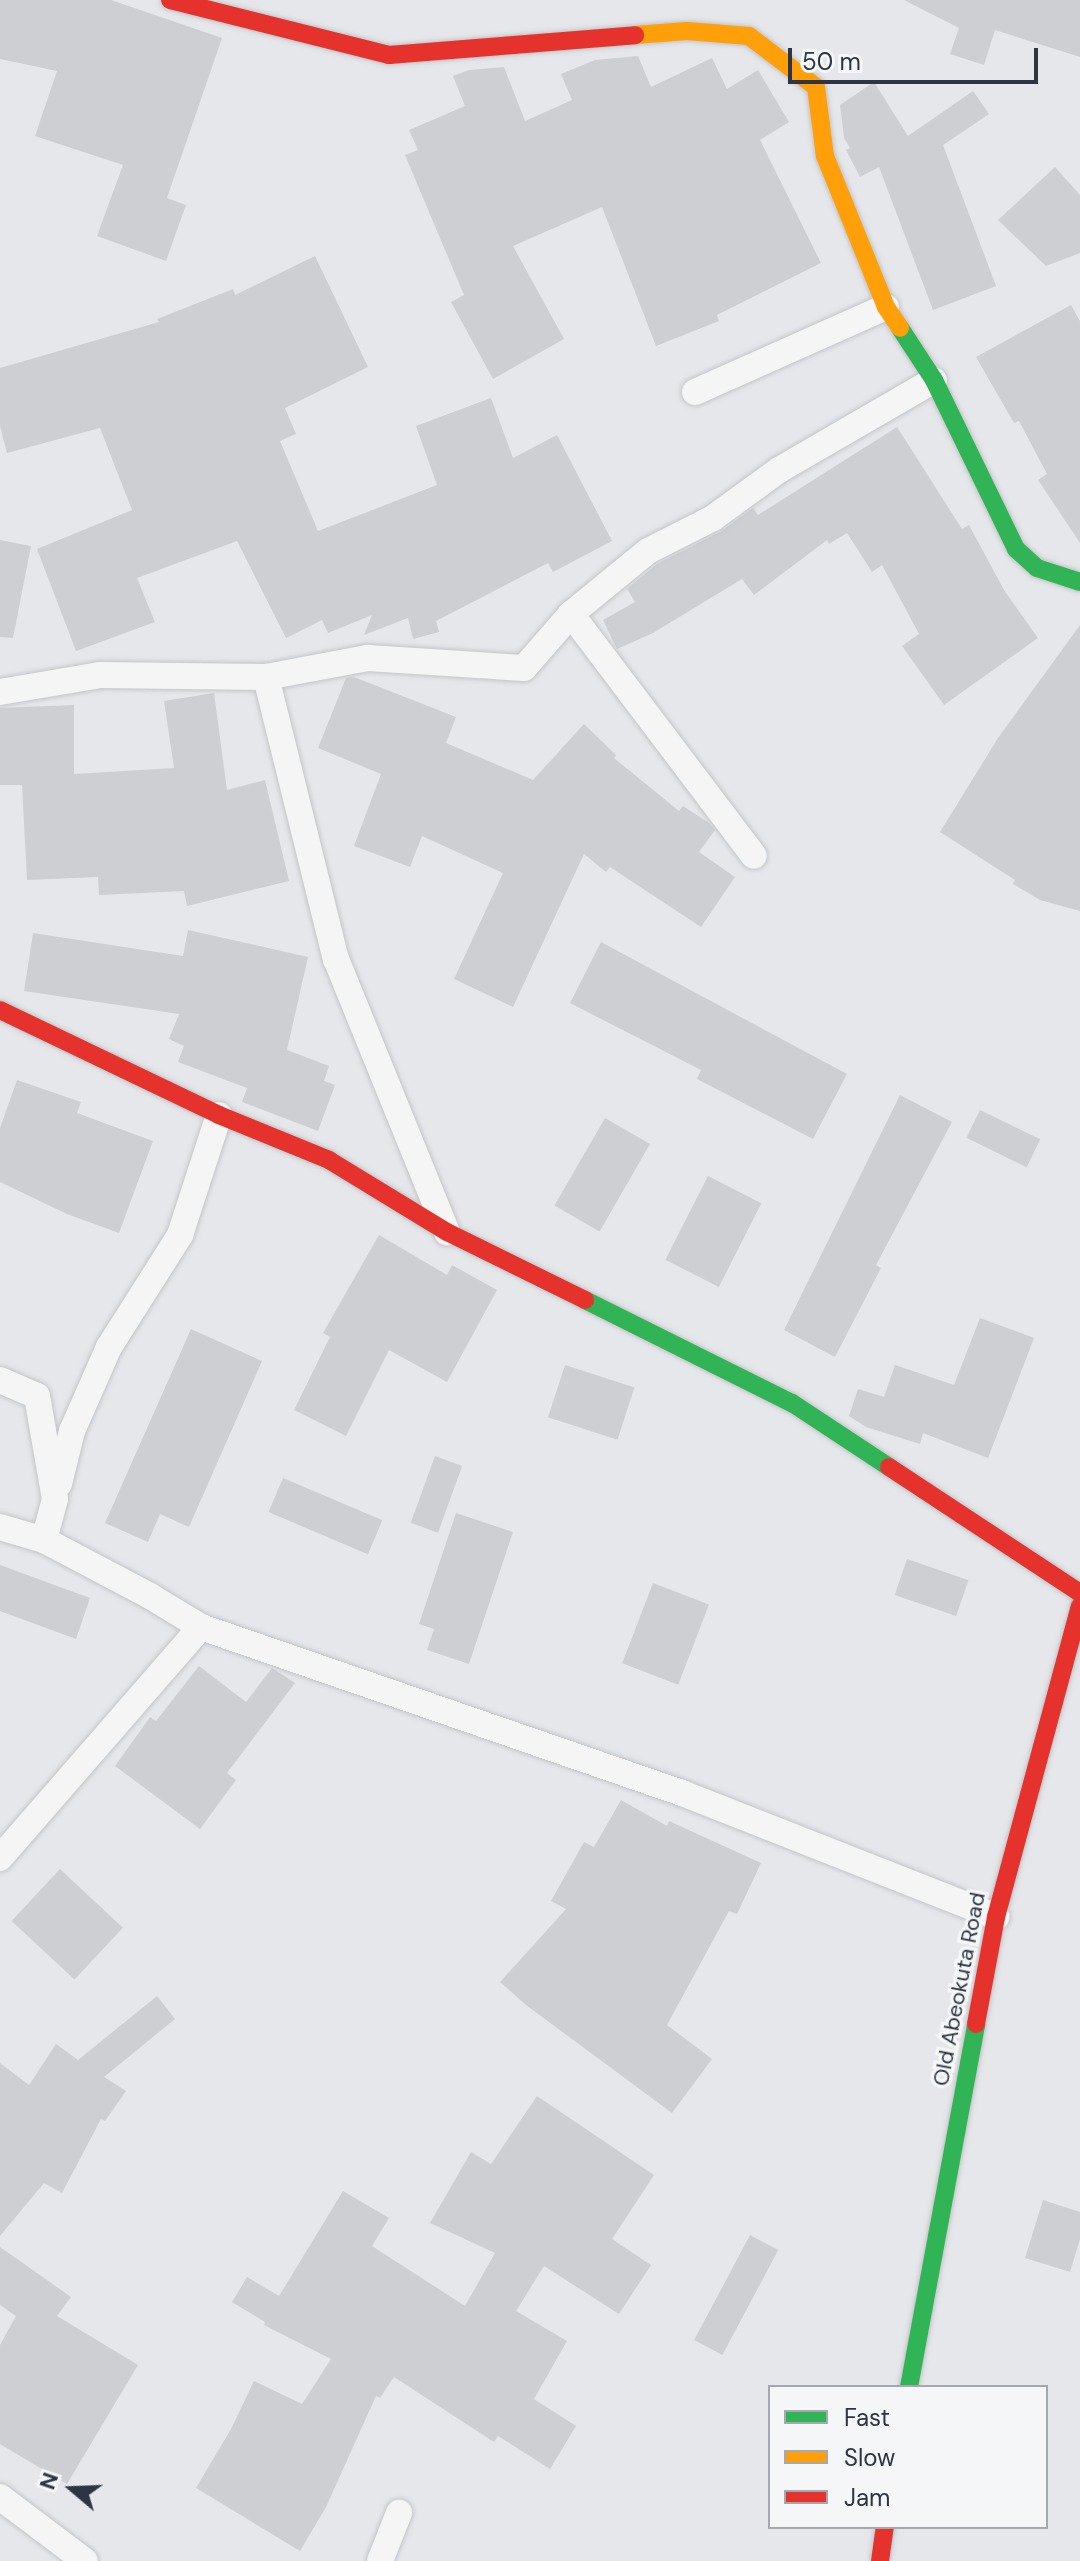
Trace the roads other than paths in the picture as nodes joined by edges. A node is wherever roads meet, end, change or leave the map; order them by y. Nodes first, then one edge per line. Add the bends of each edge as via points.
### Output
1 (170, 0) edge
2 (886, 307) junction
3 (934, 380) junction
4 (695, 392) dead end
5 (1080, 582) edge
6 (571, 614) junction
7 (266, 677) junction
8 (0, 692) edge
9 (754, 856) dead end
10 (0, 1010) edge
11 (219, 1115) junction
12 (447, 1232) junction
13 (0, 1380) edge
14 (55, 1499) junction
15 (0, 1527) edge
16 (44, 1540) junction
17 (1080, 1593) edge
18 (1080, 1606) edge
19 (201, 1627) junction
20 (0, 1858) edge
21 (996, 1917) junction
22 (909, 2385) edge
23 (0, 2497) edge
24 (399, 2513) dead end
25 (885, 2529) edge
26 (85, 2561) edge
27 (380, 2561) edge
28 (880, 2561) edge

1 - 2 main road via 389,55 687,31 749,36 816,87 825,156
2 - 3 main road
2 - 4 street
3 - 5 main road via 1016,549 1037,568
3 - 6 street via 779,470 713,518 648,551
6 - 7 street via 524,668 368,658
6 - 9 street
7 - 8 street via 100,675
7 - 12 street via 336,959
10 - 11 main road
11 - 12 main road via 329,1160
11 - 14 street via 180,1235 109,1347 72,1431
12 - 17 main road via 792,1403
13 - 14 street via 37,1396
14 - 16 street
15 - 16 street
16 - 19 street
18 - 21 main road, Old Abeokuta Road
19 - 20 street
19 - 21 street via 682,1793
21 - 22 main road, Old Abeokuta Road
23 - 26 street
24 - 27 street
25 - 28 main road

